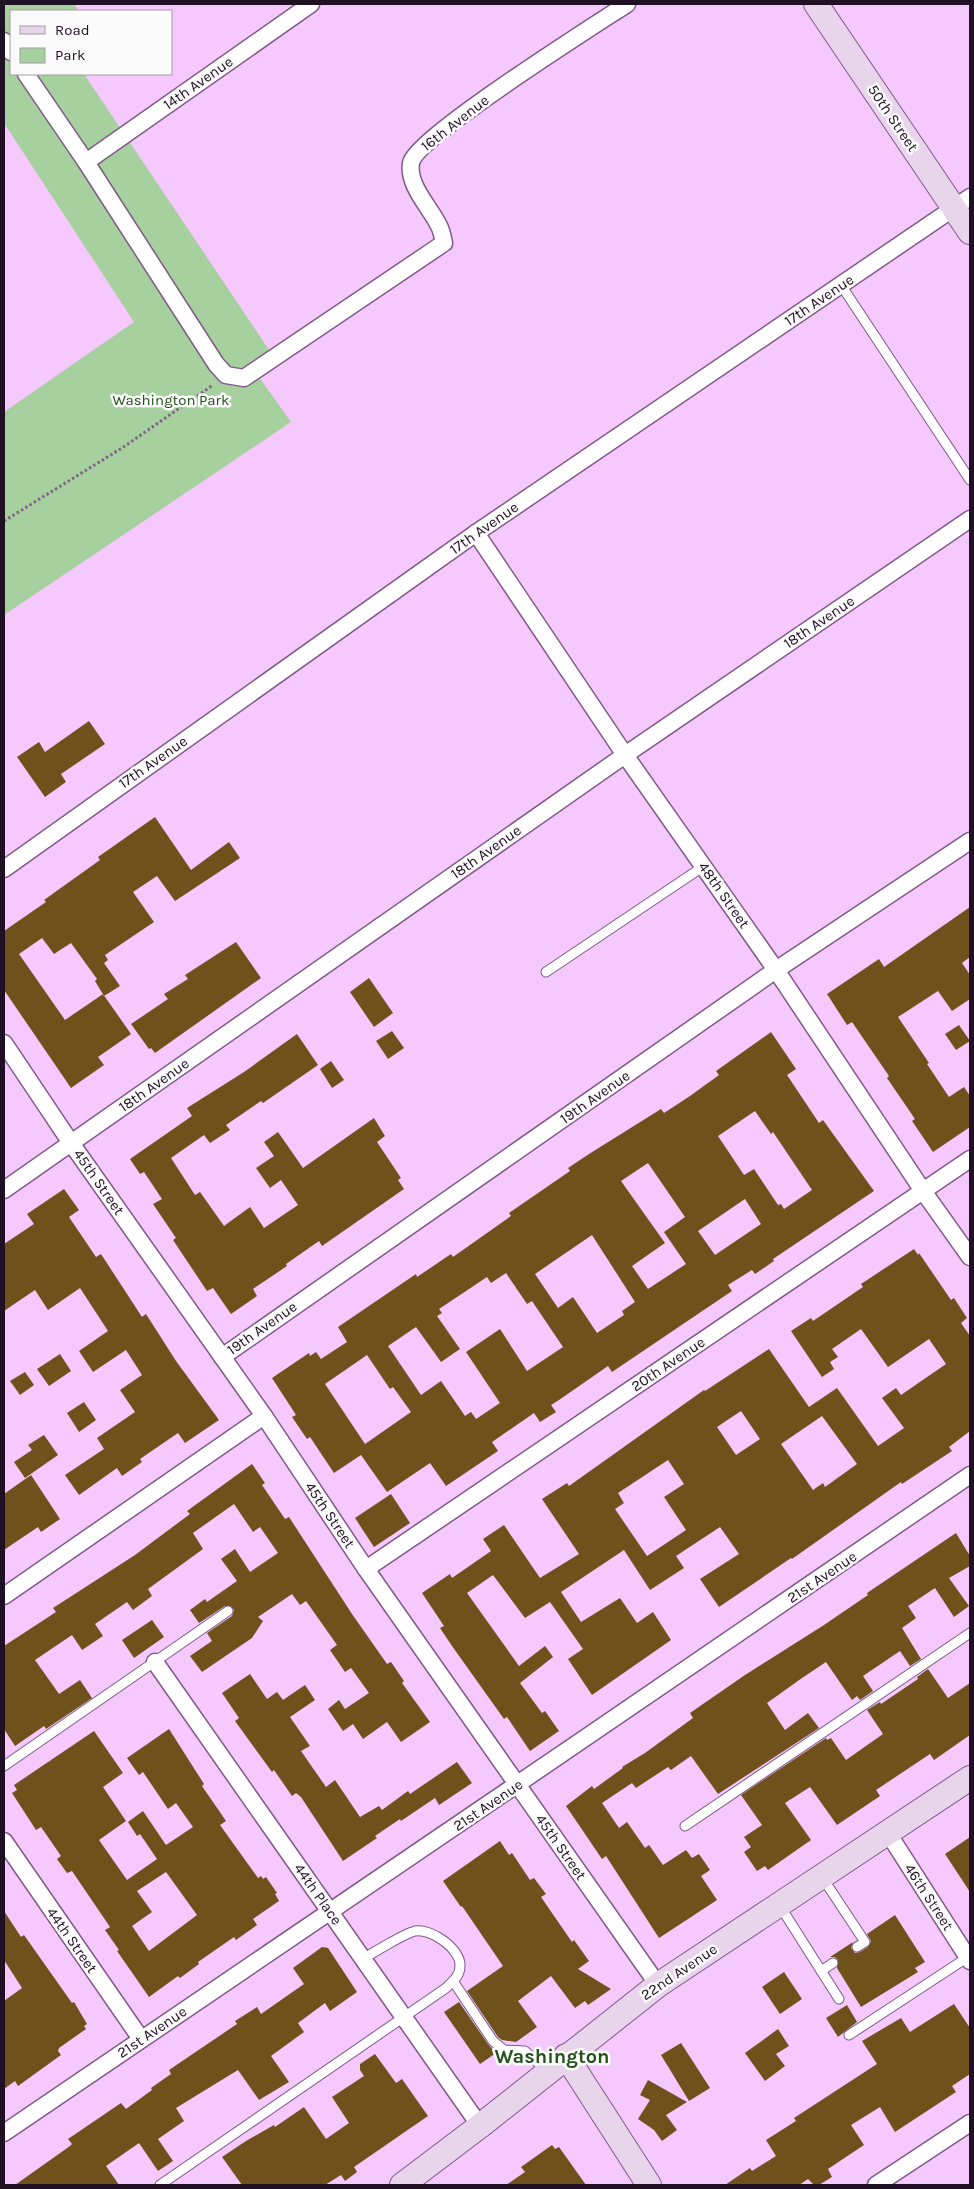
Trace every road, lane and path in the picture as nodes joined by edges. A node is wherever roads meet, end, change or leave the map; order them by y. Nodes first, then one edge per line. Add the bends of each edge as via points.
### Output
1 (311, 4) edge
2 (627, 4) edge
3 (816, 4) edge
4 (27, 75) edge
5 (86, 162) junction
6 (962, 203) edge
7 (970, 232) edge
8 (841, 285) junction
9 (226, 375) junction
10 (970, 480) edge
11 (970, 519) edge
12 (4, 521) edge
13 (476, 533) junction
14 (625, 755) junction
15 (970, 841) edge
16 (704, 866) junction
17 (4, 868) edge
18 (776, 970) junction
19 (546, 972) dead end
20 (4, 1043) edge
21 (71, 1143) junction
22 (970, 1159) edge
23 (4, 1190) edge
24 (923, 1191) junction
25 (970, 1257) edge
26 (222, 1357) junction
27 (264, 1416) junction
28 (970, 1475) edge
29 (366, 1569) junction
30 (4, 1596) edge
31 (228, 1611) dead end
32 (970, 1633) edge
33 (155, 1662) junction
34 (4, 1766) edge
35 (970, 1778) edge
36 (518, 1785) junction
37 (685, 1826) dead end
38 (888, 1833) junction
39 (4, 1841) edge
40 (822, 1877) junction
41 (780, 1906) junction
42 (330, 1910) junction
43 (857, 1947) dead end
44 (363, 1958) junction
45 (969, 1959) edge
46 (833, 1963) dead end
47 (821, 1971) junction
48 (453, 1981) junction
49 (658, 1985) junction
50 (839, 1999) dead end
51 (403, 2017) junction
52 (849, 2035) dead end
53 (141, 2039) junction
54 (566, 2056) junction
55 (547, 2072) junction
56 (970, 2123) edge
57 (480, 2126) junction
58 (4, 2133) edge
59 (160, 2185) edge
60 (402, 2185) edge
61 (650, 2185) edge
62 (876, 2185) edge

1 - 5 street, 14th Avenue
2 - 9 street, 16th Avenue via 480,102 419,149 411,163 414,185 440,228 444,243 244,378
3 - 6 street, 50th Street
4 - 5 street
5 - 9 street
6 - 7 street, 50th Street
6 - 8 street, 17th Avenue
8 - 10 lane
8 - 13 street, 17th Avenue
9 - 12 path via 122,448
11 - 14 street, 18th Avenue
13 - 14 street, 48th Street
13 - 17 street, 17th Avenue
14 - 16 street, 48th Street
14 - 21 street, 18th Avenue
15 - 18 street, 19th Avenue
16 - 18 street, 48th Street
16 - 19 lane
18 - 24 street, 48th Street
18 - 26 street, 19th Avenue
20 - 21 street, 45th Street
21 - 23 street, 18th Avenue
21 - 26 street, 45th Street
22 - 24 street, 20th Avenue
24 - 25 street, 48th Street
24 - 29 street, 20th Avenue
26 - 27 street, 45th Street
27 - 29 street, 45th Street
27 - 30 street
28 - 36 street, 21st Avenue
29 - 36 street, 45th Street
31 - 33 lane
32 - 37 lane
33 - 34 lane
33 - 42 street, 44th Place
35 - 38 street, 22nd Avenue
36 - 42 street, 21st Avenue
36 - 49 street, 45th Street
38 - 40 street, 22nd Avenue
38 - 45 street, 46th Street
39 - 53 street, 44th Street
40 - 41 street, 22nd Avenue
40 - 43 lane via 865,1942
41 - 47 lane
41 - 49 street, 22nd Avenue
42 - 44 street, 44th Place
42 - 53 street, 21st Avenue
44 - 48 lane via 415,1931 433,1934 451,1946 461,1964
44 - 51 street, 44th Place
45 - 52 lane
46 - 47 lane
47 - 50 lane
48 - 51 lane
48 - 55 lane via 493,2041 504,2050 525,2051
49 - 54 street, 22nd Avenue
51 - 57 street, 44th Place
51 - 59 lane
53 - 58 street, 21st Avenue
54 - 55 street, 22nd Avenue
54 - 61 street
55 - 57 street, 22nd Avenue
56 - 62 street
57 - 60 street, 22nd Avenue

